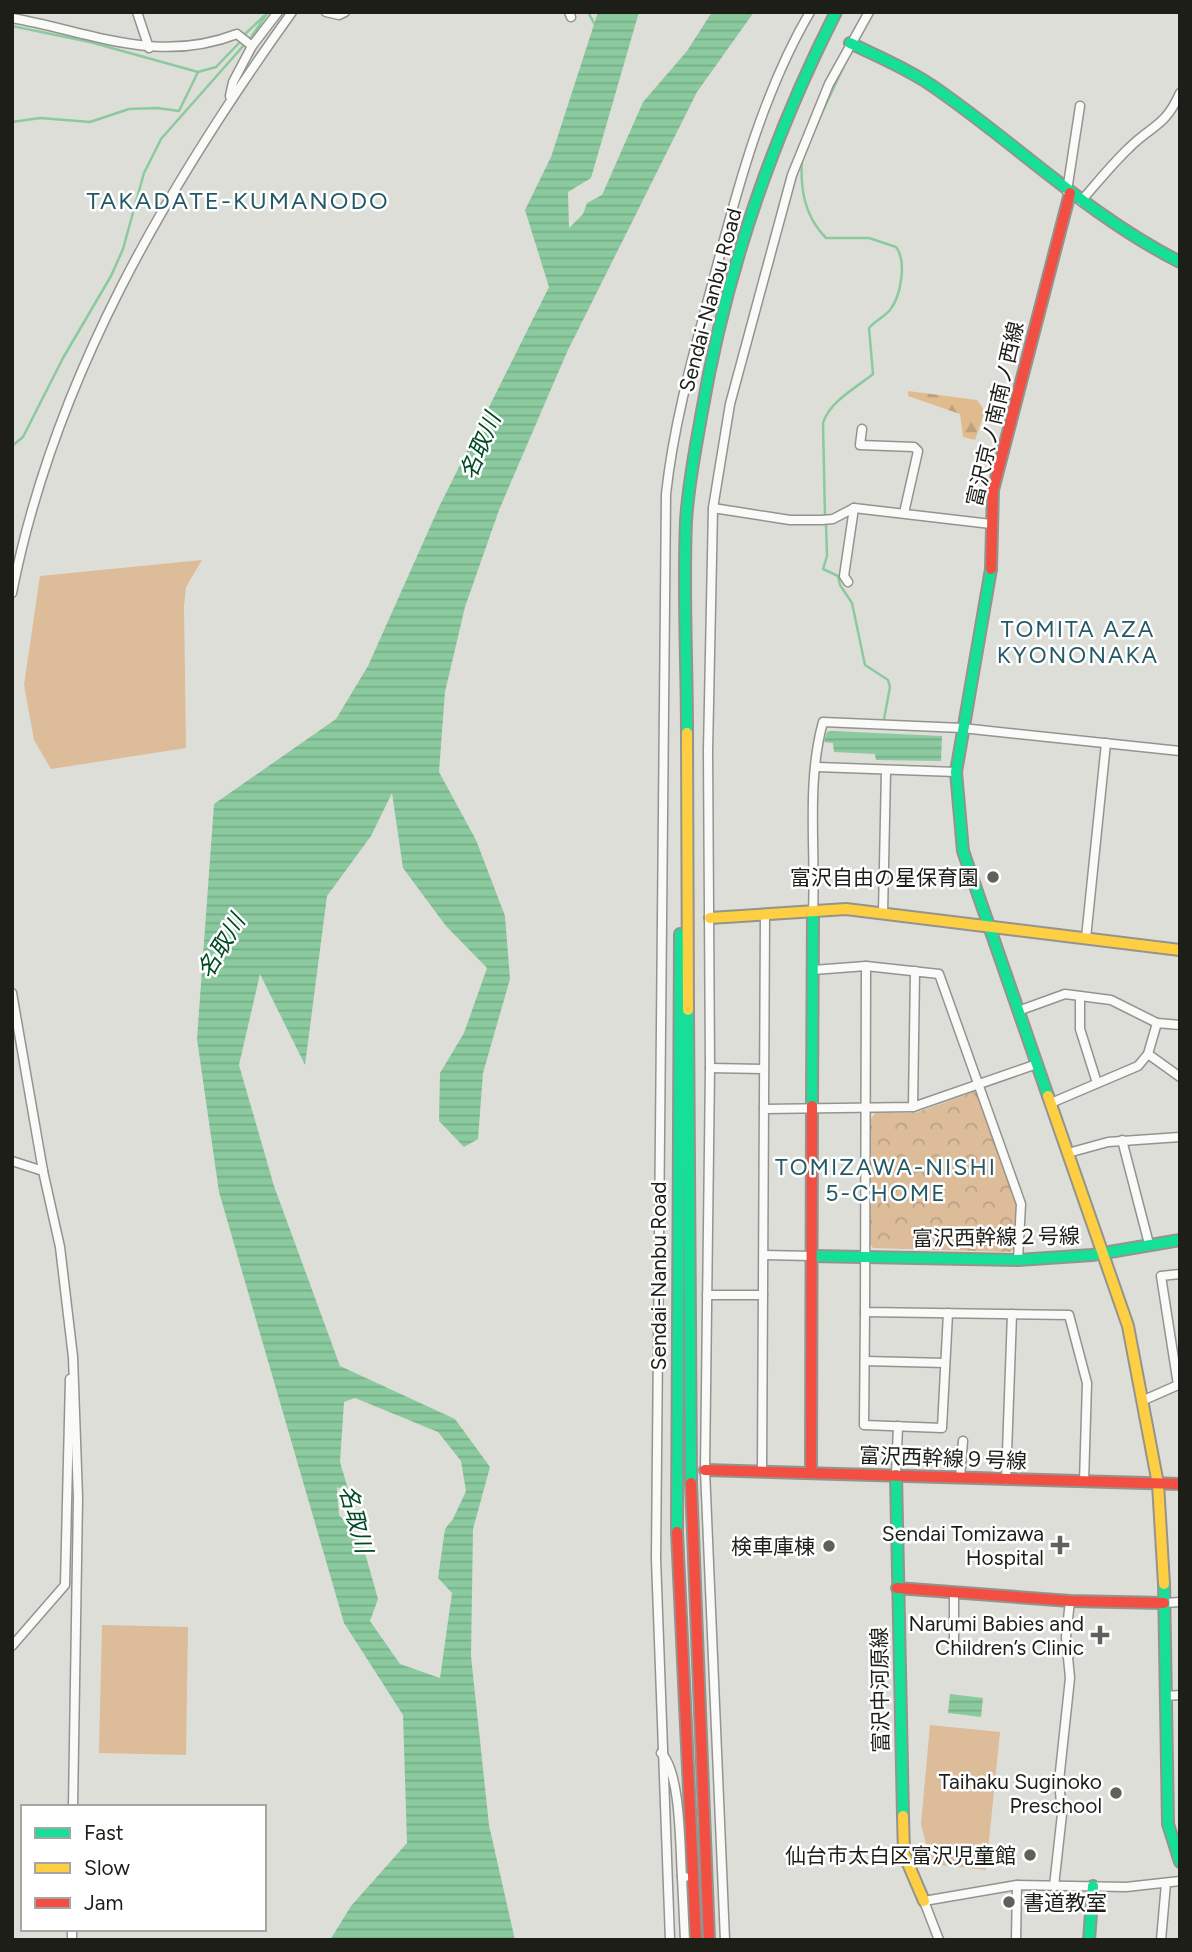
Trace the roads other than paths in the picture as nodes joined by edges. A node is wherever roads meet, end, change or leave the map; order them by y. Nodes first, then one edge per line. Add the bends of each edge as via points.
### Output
1 (137, 12) edge
2 (278, 12) edge
3 (292, 12) edge
4 (326, 12) edge
5 (345, 12) edge
6 (810, 12) edge
7 (836, 12) edge
8 (869, 12) edge
9 (12, 18) edge
10 (850, 43) junction
11 (252, 46) junction
12 (149, 48) junction
13 (1180, 93) edge
14 (229, 102) junction
15 (1080, 106) dead end
16 (1068, 192) junction
17 (1081, 201) junction
18 (1180, 262) edge
19 (862, 429) dead end
20 (713, 508) junction
21 (854, 508) junction
22 (904, 513) junction
23 (991, 524) junction
24 (848, 582) dead end
25 (12, 593) edge
26 (684, 612) junction
27 (961, 728) junction
28 (1107, 743) junction
29 (1180, 751) edge
30 (817, 767) junction
31 (886, 770) junction
32 (956, 772) junction
33 (813, 912) junction
34 (883, 913) junction
35 (765, 914) junction
36 (710, 918) junction
37 (989, 927) junction
38 (1086, 938) junction
39 (1180, 950) edge
40 (866, 966) junction
41 (813, 970) junction
42 (915, 971) junction
43 (12, 993) edge
44 (1080, 996) junction
45 (1018, 1010) junction
46 (1157, 1023) junction
47 (1180, 1025) edge
48 (1148, 1054) junction
49 (1037, 1064) junction
50 (710, 1068) junction
51 (763, 1069) junction
52 (1180, 1077) edge
53 (1097, 1083) junction
54 (979, 1085) junction
55 (1051, 1103) junction
56 (913, 1107) junction
57 (866, 1108) junction
58 (764, 1109) junction
59 (812, 1109) junction
60 (1180, 1137) edge
61 (1122, 1140) junction
62 (1068, 1153) junction
63 (12, 1161) edge
64 (43, 1171) junction
65 (1180, 1240) edge
66 (1149, 1244) junction
67 (1103, 1253) junction
68 (764, 1255) junction
69 (812, 1256) junction
70 (866, 1258) junction
71 (1018, 1260) junction
72 (1180, 1273) edge
73 (707, 1295) junction
74 (763, 1295) junction
75 (865, 1312) junction
76 (948, 1313) junction
77 (1012, 1314) junction
78 (73, 1357) junction
79 (866, 1361) junction
80 (944, 1363) junction
81 (1179, 1385) edge
82 (1144, 1400) junction
83 (898, 1426) junction
84 (963, 1441) dead end
85 (705, 1470) junction
86 (762, 1471) junction
87 (811, 1472) junction
88 (896, 1475) junction
89 (960, 1478) junction
90 (1006, 1480) junction
91 (1084, 1482) junction
92 (1158, 1484) junction
93 (1180, 1484) edge
94 (897, 1588) junction
95 (954, 1592) junction
96 (1069, 1601) junction
97 (1180, 1602) edge
98 (1164, 1603) junction
99 (954, 1645) dead end
100 (12, 1646) edge
101 (1180, 1695) edge
102 (1166, 1696) junction
103 (661, 1753) junction
104 (73, 1805) edge
105 (1180, 1861) edge
106 (1180, 1881) edge
107 (1166, 1883) junction
108 (1017, 1885) junction
109 (1054, 1886) junction
110 (1093, 1886) junction
111 (923, 1901) junction
112 (670, 1940) edge
113 (685, 1940) edge
114 (696, 1940) edge
115 (709, 1940) edge
116 (725, 1940) edge
117 (939, 1940) edge
118 (1016, 1940) edge
119 (1089, 1940) edge
120 (1161, 1940) edge

1 - 12 street
2 - 11 street
3 - 14 street
4 - 5 street
6 - 103 street via 775,86 733,203 676,422 666,494 656,1559
7 - 26 main road, Sendai-Nanbu Road via 789,108 725,307 694,452 686,520
8 - 10 street
9 - 12 street
10 - 16 main road via 930,84
10 - 20 street via 792,175 730,404
11 - 12 street via 237,34 211,42
11 - 14 street via 233,82
13 - 17 street via 1160,125 1133,144
14 - 25 street via 185,169 88,355 56,432 26,524
15 - 16 street
16 - 17 main road
16 - 23 main road, 富沢京ノ南南ノ西線 via 1005,437
17 - 18 main road via 1143,245
19 - 22 street via 860,445 914,447 918,451
20 - 21 street via 790,520 833,519
20 - 36 street
21 - 22 street
21 - 24 street
22 - 23 street
23 - 27 main road, 富沢京ノ南南ノ西線 via 990,586
26 - 114 main road, Sendai-Nanbu Road via 677,1518
26 - 115 main road, Sendai-Nanbu Road via 691,1532
27 - 28 street
27 - 30 street via 823,722
27 - 32 main road, 富沢京ノ南南ノ西線
28 - 29 street
28 - 38 street
30 - 31 street
30 - 33 street
31 - 32 street
31 - 34 street
32 - 37 main road, 富沢京ノ南南ノ西線 via 963,851
33 - 34 main road
33 - 35 main road
33 - 41 main road
34 - 37 main road
35 - 36 main road
35 - 51 street
36 - 50 street
37 - 38 main road
37 - 45 main road, 富沢京ノ南南ノ西線
38 - 39 main road
40 - 41 street
40 - 42 street
40 - 57 street
41 - 59 main road
42 - 54 street via 939,974
42 - 56 street
43 - 64 street
44 - 45 street via 1065,994
44 - 46 street via 1111,1000
44 - 53 street via 1080,1029
45 - 49 main road, 富沢京ノ南南ノ西線
46 - 47 street
46 - 48 street
48 - 52 street
48 - 53 street via 1138,1066
49 - 54 street
49 - 55 main road, 富沢京ノ南南ノ西線
50 - 51 street
50 - 73 street
51 - 58 street
53 - 55 street
54 - 56 street
54 - 71 street via 1021,1204
55 - 62 main road, 富沢京ノ南南ノ西線
56 - 57 street
57 - 59 street
57 - 70 street
58 - 59 street
58 - 68 street
59 - 69 main road
60 - 61 street
61 - 62 street
61 - 66 street
62 - 67 main road, 富沢京ノ南南ノ西線
63 - 64 street
64 - 78 street via 60,1247
65 - 66 main road, 富沢西幹線２号線
66 - 67 main road, 富沢西幹線２号線
67 - 71 main road, 富沢西幹線２号線
67 - 82 main road, 富沢京ノ南南ノ西線 via 1128,1326
68 - 69 street
68 - 74 street
69 - 70 main road, 富沢西幹線２号線
69 - 87 main road
70 - 71 main road, 富沢西幹線２号線
70 - 75 street
72 - 81 street via 1161,1276
73 - 74 street
73 - 85 street
74 - 86 street
75 - 76 street
75 - 79 street
76 - 77 street
76 - 80 street
77 - 90 street
77 - 91 street via 1069,1315 1087,1383
78 - 100 street via 65,1585
78 - 104 street via 78,1498
79 - 80 street
79 - 83 street via 864,1425
80 - 83 street via 942,1428
81 - 82 street
82 - 92 main road, 富沢京ノ南南ノ西線
83 - 88 street
84 - 89 street
85 - 86 main road, 富沢西幹線９号線
85 - 116 street via 718,1875
86 - 87 main road, 富沢西幹線９号線
87 - 88 main road, 富沢西幹線９号線
88 - 89 main road, 富沢西幹線９号線
88 - 94 main road, 富沢中河原線
89 - 90 main road, 富沢西幹線９号線
90 - 91 main road, 富沢西幹線９号線
91 - 92 main road, 富沢西幹線９号線
92 - 93 main road, 富沢西幹線９号線
92 - 98 main road, 富沢京ノ南南ノ西線
94 - 95 main road
94 - 111 main road, 富沢中河原線 via 904,1854
95 - 96 main road
95 - 99 street
96 - 98 main road
96 - 109 street via 1070,1678
97 - 98 street
98 - 102 main road, 富沢京ノ南南ノ西線
101 - 102 street
102 - 105 main road, 富沢京ノ南南ノ西線 via 1168,1824
103 - 112 street
103 - 113 street via 668,1759 673,1782 684,1877
106 - 107 street
107 - 110 street
107 - 120 street
108 - 109 street
108 - 111 street
108 - 118 street
109 - 110 street
110 - 119 main road
111 - 117 street

